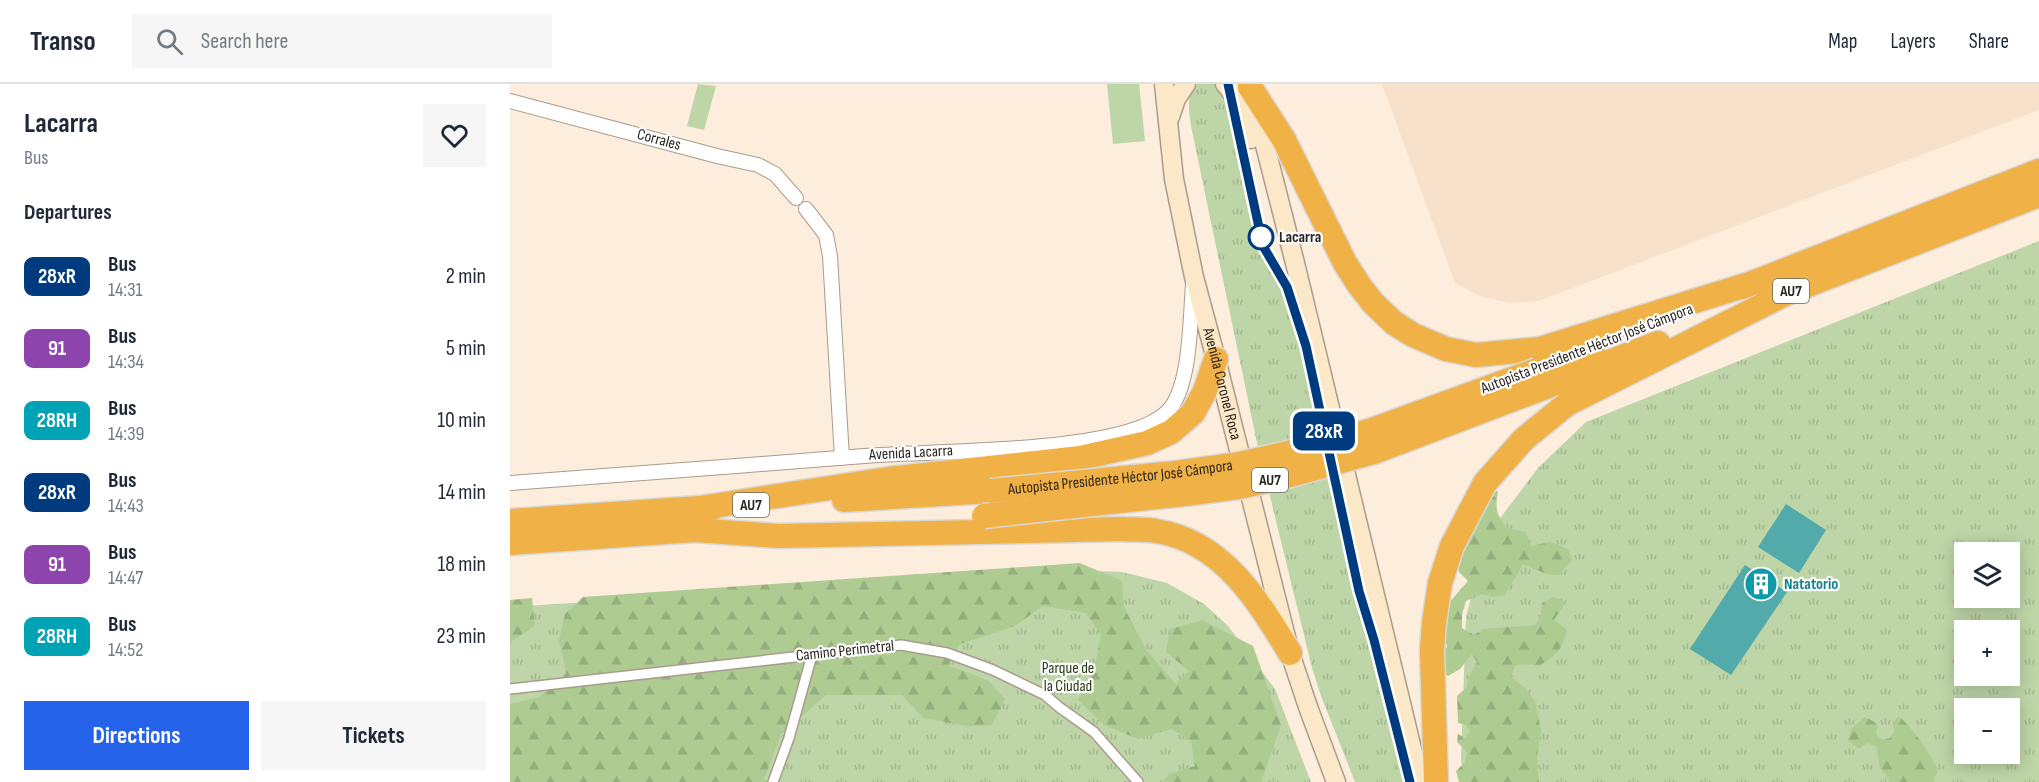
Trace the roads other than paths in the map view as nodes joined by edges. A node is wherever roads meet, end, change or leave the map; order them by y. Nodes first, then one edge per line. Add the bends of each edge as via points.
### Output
1 (1164, 84) edge
2 (1186, 84) edge
3 (1225, 84) edge
4 (1250, 86) edge
5 (510, 101) edge
6 (1168, 126) junction
7 (2039, 171) edge
8 (2039, 195) edge
9 (796, 198) dead end
10 (806, 208) dead end
11 (1295, 263) junction
12 (1194, 277) junction
13 (1756, 282) junction
14 (1787, 293) junction
15 (1216, 359) junction
16 (1540, 379) junction
17 (842, 458) junction
18 (510, 483) edge
19 (697, 519) junction
20 (510, 521) edge
21 (510, 543) edge
22 (1290, 653) junction
23 (812, 655) junction
24 (510, 689) edge
25 (773, 782) edge
26 (1138, 782) edge
27 (1336, 782) edge
28 (1420, 782) edge
29 (1436, 782) edge

1 - 6 main road, Avenida Coronel Roca
2 - 6 main road via 1176,99
3 - 11 main road via 1244,113 1277,240
4 - 11 main road
4 - 13 highway via 1284,140 1359,285 1394,323 1446,349 1476,355 1540,349
5 - 9 street, Corrales via 758,165 775,174
6 - 12 main road, Avenida Coronel Roca via 1174,179
7 - 13 highway, Autopista Presidente Héctor José Cámpora / AU7
8 - 14 highway, Autopista Presidente Héctor José Cámpora / AU7
10 - 17 street via 826,235 830,256
11 - 28 main road
12 - 15 main road, Avenida Coronel Roca
12 - 17 street, Avenida Lacarra via 1184,381 1167,412 1153,422 1114,435 1042,446
13 - 16 highway, Autopista Presidente Héctor José Cámpora / AU7
14 - 16 highway, Autopista Presidente Héctor José Cámpora / AU7
14 - 29 highway via 1567,404 1524,439 1485,483 1452,546 1440,583 1432,650
15 - 19 highway via 1205,392 1192,413 1172,432 1147,443 1080,458 888,480
15 - 22 main road, Avenida Coronel Roca
16 - 19 highway, Autopista Presidente Héctor José Cámpora / AU7, bridge via 1374,452 1239,487 984,516
17 - 18 street, Avenida Lacarra
19 - 20 highway, Autopista Presidente Héctor José Cámpora / AU7
19 - 21 highway, Autopista Presidente Héctor José Cámpora / AU7
19 - 22 highway via 778,536 1156,531 1201,546 1224,563 1244,584
22 - 27 main road, Avenida Coronel Roca
23 - 24 street, Camino Perimetral
23 - 25 street
23 - 26 street, Camino Perimetral via 900,645 947,653 993,670 1045,695 1094,732

